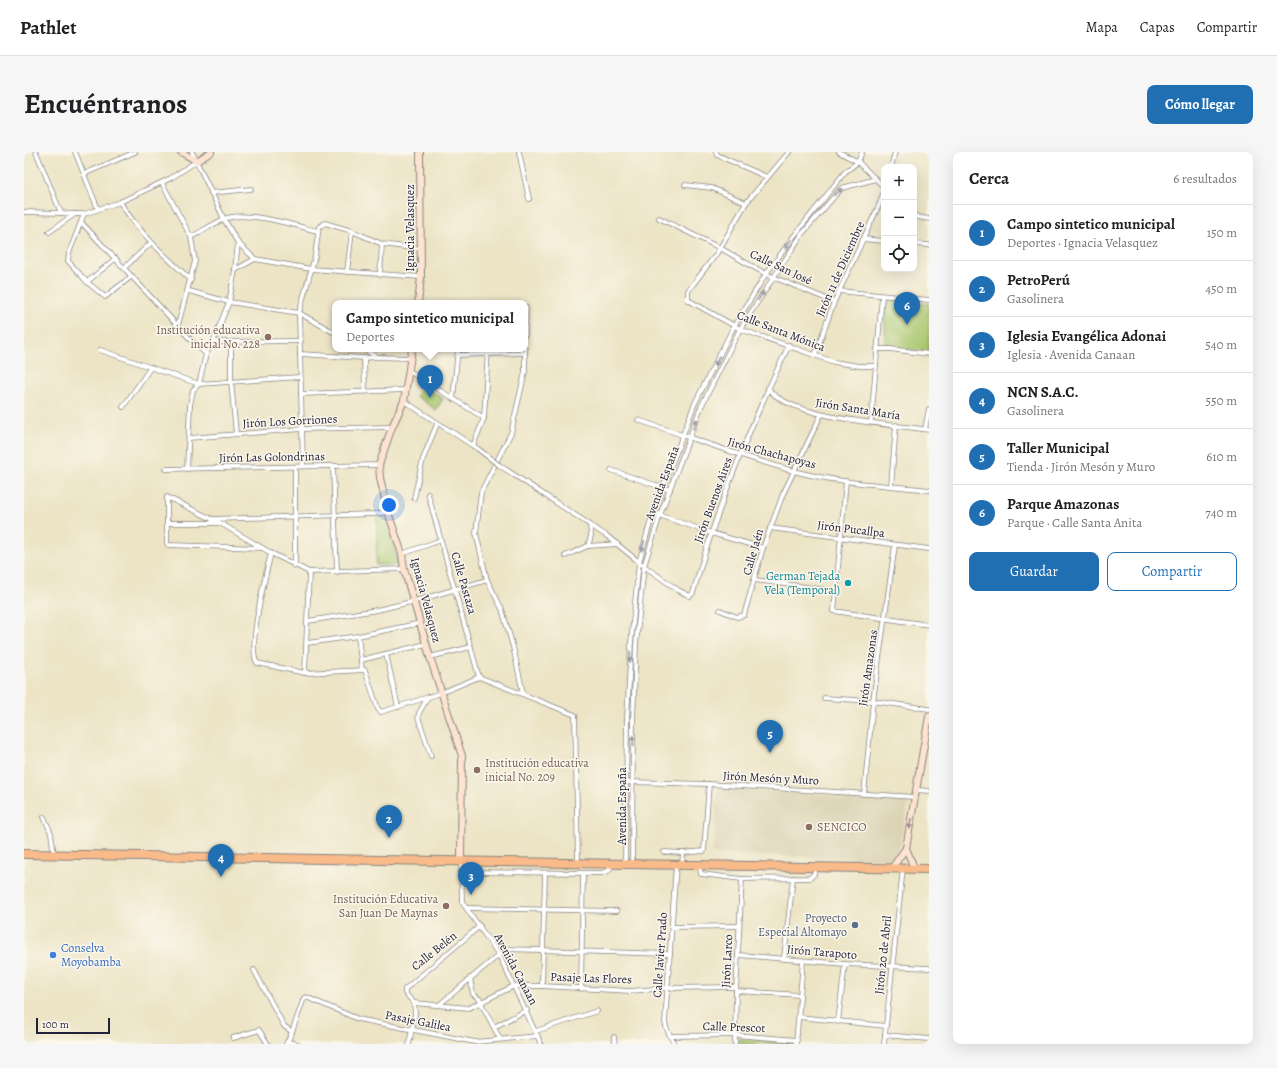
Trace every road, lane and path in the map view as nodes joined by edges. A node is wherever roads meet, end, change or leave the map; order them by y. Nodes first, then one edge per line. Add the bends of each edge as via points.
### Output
1 (42, 152) edge
2 (75, 152) edge
3 (135, 152) edge
4 (181, 152) edge
5 (192, 152) edge
6 (211, 152) edge
7 (420, 152) edge
8 (519, 152) edge
9 (716, 152) edge
10 (789, 152) edge
11 (839, 152) edge
12 (862, 152) edge
13 (896, 152) edge
14 (36, 153) edge
15 (197, 161) junction
16 (858, 162) junction
17 (892, 164) edge
18 (84, 174) junction
19 (767, 177) junction
20 (876, 180) junction
21 (162, 183) junction
22 (881, 184) edge
23 (685, 185) dead end
24 (251, 189) dead end
25 (211, 193) junction
26 (529, 199) dead end
27 (881, 200) edge
28 (120, 202) junction
29 (746, 203) junction
30 (98, 209) junction
31 (24, 212) edge
32 (61, 213) junction
33 (75, 214) junction
34 (84, 214) junction
35 (917, 217) edge
36 (659, 218) dead end
37 (224, 219) junction
38 (929, 220) edge
39 (82, 222) junction
40 (800, 227) junction
41 (317, 231) junction
42 (352, 231) junction
43 (805, 231) junction
44 (49, 232) dead end
45 (191, 237) junction
46 (863, 239) junction
47 (881, 241) edge
48 (151, 243) junction
49 (238, 243) junction
50 (382, 244) junction
51 (917, 244) edge
52 (929, 245) edge
53 (720, 248) junction
54 (421, 249) junction
55 (116, 258) junction
56 (254, 259) junction
57 (125, 267) junction
58 (311, 269) junction
59 (235, 270) junction
60 (347, 272) junction
61 (766, 274) junction
62 (380, 275) junction
63 (132, 276) junction
64 (421, 277) junction
65 (773, 277) junction
66 (191, 280) junction
67 (87, 282) junction
68 (189, 290) junction
69 (840, 291) junction
70 (882, 296) junction
71 (418, 300) edge
72 (929, 300) edge
73 (229, 302) junction
74 (834, 302) junction
75 (299, 313) junction
76 (178, 325) junction
77 (734, 326) junction
78 (740, 329) junction
79 (332, 331) edge
80 (301, 341) junction
81 (213, 342) junction
82 (231, 342) junction
83 (789, 345) junction
84 (877, 349) junction
85 (100, 350) dead end
86 (369, 352) edge
87 (412, 352) edge
88 (480, 352) edge
89 (488, 352) edge
90 (525, 352) edge
91 (206, 354) junction
92 (300, 354) junction
93 (929, 354) edge
94 (458, 355) joint
95 (815, 355) junction
96 (377, 357) junction
97 (364, 358) junction
98 (411, 358) junction
99 (151, 366) junction
100 (876, 366) junction
101 (410, 371) junction
102 (300, 377) junction
103 (231, 381) junction
104 (199, 384) junction
105 (768, 388) junction
106 (405, 390) junction
107 (365, 392) junction
108 (301, 394) junction
109 (453, 399) junction
110 (404, 401) junction
111 (123, 407) dead end
112 (929, 409) edge
113 (821, 415) junction
114 (484, 418) junction
115 (638, 420) dead end
116 (872, 422) junction
117 (438, 424) junction
118 (896, 425) junction
119 (392, 427) junction
120 (301, 429) junction
121 (927, 430) edge
122 (236, 434) junction
123 (683, 435) junction
124 (190, 438) junction
125 (689, 438) junction
126 (474, 446) junction
127 (740, 455) junction
128 (379, 465) junction
129 (303, 466) junction
130 (333, 466) junction
131 (295, 467) junction
132 (166, 469) dead end
133 (187, 469) junction
134 (611, 470) dead end
135 (795, 472) junction
136 (846, 481) junction
137 (664, 486) junction
138 (890, 486) junction
139 (670, 490) junction
140 (929, 490) edge
141 (428, 494) dead end
142 (414, 498) dead end
143 (388, 512) junction
144 (653, 513) junction
145 (334, 515) junction
146 (660, 515) junction
147 (295, 517) junction
148 (213, 519) junction
149 (168, 523) junction
150 (220, 523) junction
151 (590, 525) junction
152 (770, 528) junction
153 (711, 533) junction
154 (841, 539) junction
155 (441, 540) junction
156 (617, 544) junction
157 (895, 545) junction
158 (588, 546) junction
159 (263, 548) junction
160 (763, 548) junction
161 (929, 549) edge
162 (271, 553) junction
163 (402, 554) junction
164 (565, 556) dead end
165 (639, 562) junction
166 (295, 566) junction
167 (644, 566) junction
168 (404, 569) junction
169 (309, 572) junction
170 (337, 572) junction
171 (487, 580) junction
172 (755, 580) junction
173 (455, 589) junction
174 (835, 591) junction
175 (415, 601) junction
176 (720, 610) dead end
177 (884, 619) junction
178 (308, 621) junction
179 (421, 623) junction
180 (929, 625) edge
181 (358, 636) junction
182 (306, 643) junction
183 (426, 644) junction
184 (471, 647) junction
185 (386, 654) junction
186 (430, 657) junction
187 (361, 660) junction
188 (362, 670) junction
189 (305, 673) junction
190 (479, 677) junction
191 (441, 693) junction
192 (523, 693) junction
193 (428, 697) junction
194 (824, 698) dead end
195 (873, 701) junction
196 (398, 707) junction
197 (929, 709) edge
198 (929, 716) edge
199 (928, 728) edge
200 (431, 756) dead end
201 (626, 782) junction
202 (633, 782) junction
203 (709, 784) junction
204 (917, 790) junction
205 (929, 791) edge
206 (864, 794) junction
207 (915, 797) junction
208 (44, 817) dead end
209 (906, 848) junction
210 (664, 852) dead end
211 (683, 853) junction
212 (24, 854) edge
213 (54, 855) junction
214 (461, 860) junction
215 (578, 862) junction
216 (614, 863) junction
217 (629, 864) junction
218 (679, 864) junction
219 (699, 865) junction
220 (816, 867) junction
221 (892, 868) junction
222 (904, 868) junction
223 (914, 868) junction
224 (929, 869) edge
225 (461, 872) junction
226 (545, 873) junction
227 (582, 874) junction
228 (793, 878) junction
229 (742, 879) junction
230 (467, 908) junction
231 (543, 909) junction
232 (582, 911) junction
233 (617, 911) dead end
234 (480, 926) junction
235 (739, 926) junction
236 (673, 927) junction
237 (543, 949) junction
238 (582, 950) junction
239 (499, 954) junction
240 (670, 954) junction
241 (738, 955) junction
242 (784, 958) junction
243 (803, 961) junction
244 (845, 964) junction
245 (893, 967) junction
246 (929, 968) edge
247 (254, 970) dead end
248 (470, 978) junction
249 (514, 986) junction
250 (542, 986) junction
251 (667, 988) junction
252 (581, 989) junction
253 (736, 989) junction
254 (800, 995) junction
255 (414, 1003) junction
256 (482, 1003) junction
257 (440, 1004) junction
258 (527, 1010) junction
259 (596, 1011) dead end
260 (799, 1017) junction
261 (838, 1022) junction
262 (886, 1026) junction
263 (494, 1027) junction
264 (411, 1030) junction
265 (292, 1032) junction
266 (537, 1034) junction
267 (735, 1035) junction
268 (885, 1035) junction
269 (671, 1036) junction
270 (614, 1037) dead end
271 (232, 1038) dead end
272 (500, 1039) junction
273 (929, 1039) edge
274 (796, 1042) edge
275 (287, 1043) edge
276 (268, 1044) edge
277 (298, 1044) edge
278 (409, 1044) edge
279 (541, 1044) edge
280 (615, 1044) edge
281 (674, 1044) edge
282 (735, 1044) edge
283 (884, 1044) edge

1 - 14 street
2 - 18 street
3 - 18 street
4 - 15 main road
5 - 15 street
6 - 15 main road
7 - 54 main road, Ignacia Velasquez
8 - 26 street
9 - 19 street via 717,155
10 - 19 street
11 - 16 street
12 - 16 street
13 - 17 street
14 - 32 street
15 - 21 street via 182,173
15 - 25 street
16 - 20 street
16 - 40 street, Avenida España via 845,172
18 - 30 street
19 - 29 street
20 - 22 street
43 -> 20 street, Avenida España via 842,188
21 - 28 street
21 - 45 street
23 - 29 street via 712,188
24 - 25 street
25 - 37 street
27 - 46 street, Jirón 11 de Diciembre
28 - 30 street
28 - 48 street via 129,218
29 - 53 street
30 - 34 street
31 - 32 street
32 - 33 street
33 - 34 street
33 - 44 street
34 - 39 street
35 - 38 street
36 - 53 street, Calle San José
37 - 41 street via 257,217
37 - 45 street
37 - 49 street
39 - 55 street
39 - 67 street via 68,261
40 - 43 street
40 -> 61 street, Avenida España
41 - 42 street via 321,224 325,223
41 - 58 street via 318,242
42 - 50 street
42 - 60 street
43 - 65 street, Avenida España
45 - 66 street via 195,260
46 - 47 street
46 - 69 street, Jirón 11 de Diciembre
48 - 57 street
48 - 66 street
49 - 56 street
49 - 59 street
50 - 54 street
50 - 62 street
51 - 52 street
53 - 61 street, Calle San José
53 - 77 street, Calle Santa Mónica via 688,291 687,296 688,300
54 - 64 main road, Ignacia Velasquez
55 - 57 street
55 - 67 street
56 - 58 street
56 - 59 street
57 - 63 street
58 - 60 street
58 - 75 street
59 - 73 street
60 - 62 street
61 - 65 street, Calle San José
61 - 77 street, Avenida España
62 - 64 street
63 - 67 street via 106,297
63 - 76 street
64 - 71 main road, Ignacia Velasquez
65 - 74 street, Calle San José
78 -> 65 street, Avenida España
66 - 68 street
68 - 73 street
68 - 76 street
69 - 70 street
69 - 74 street, Jirón 11 de Diciembre
70 - 72 street
70 - 84 street
73 - 75 street
73 - 81 street
74 - 95 street, Jirón 11 de Diciembre
75 - 79 street
75 - 80 street
76 - 91 street
77 - 78 street, Calle Santa Mónica
77 -> 123 street, Avenida España via 695,403
78 - 83 street, Calle Santa Mónica
125 -> 78 street, Avenida España via 701,407
80 - 82 street
80 - 92 street
81 - 82 street
81 - 91 street
82 - 103 street
83 - 95 street, Calle Santa Mónica
83 - 105 street, Jirón Buenos Aires
84 - 93 street
84 - 100 street
85 - 99 street
86 - 96 street
87 - 98 main road, Ignacia Velasquez
88 - 94 street
89 - 114 street
90 - 171 street via 525,372 511,433 481,492 476,533
91 - 104 street
92 - 97 street
92 - 102 street
94 - 109 street
95 - 100 street, Calle Santa Mónica via 834,362
96 - 97 street
96 - 98 street
97 - 107 street
98 - 101 main road, Ignacia Velasquez
99 - 104 street
99 - 111 street
100 - 116 street
101 - 106 main road, Ignacia Velasquez
101 - 109 street
102 - 103 street
102 - 108 street
103 - 104 street
103 - 122 street
104 - 124 street via 191,397
105 - 113 street, Jirón Santa María via 772,394 787,404
105 - 127 street, Jirón Buenos Aires
106 - 107 street
106 - 110 main road, Ignacia Velasquez
107 - 108 street
108 - 120 street
109 - 114 street
110 - 117 street
110 - 119 main road, Ignacia Velasquez
112 - 121 street
113 - 116 street, Jirón Santa María
113 - 135 street, Calle Jaén
114 - 126 street
115 - 123 street, Jirón Chachapoyas
116 - 118 street, Jirón Santa María
117 - 126 street
117 - 142 street via 423,459
118 - 121 street, Jirón Santa María
118 - 138 street
119 - 120 street, Jirón Los Gorriones
119 - 128 main road, Ignacia Velasquez
120 - 122 street, Jirón Los Gorriones
120 - 129 street
122 - 124 street, Jirón Los Gorriones
123 - 125 street, Jirón Chachapoyas
123 - 137 street, Avenida España
124 - 133 street
125 - 127 street, Jirón Chachapoyas
125 - 139 street, Avenida España
126 - 151 street, bridge via 499,466
127 - 135 street, Jirón Chachapoyas
127 - 153 street, Jirón Buenos Aires
128 - 130 street, Jirón Las Golondrinas
128 - 143 main road, Ignacia Velasquez
129 - 130 street, Jirón Las Golondrinas
129 - 131 street, Jirón Las Golondrinas
130 - 145 street
131 - 133 street, Jirón Las Golondrinas
131 - 147 street
132 - 133 street, Jirón Las Golondrinas
134 - 137 street
135 - 136 street, Jirón Chachapoyas
135 - 152 street, Calle Jaén
136 - 138 street, Jirón Chachapoyas
136 - 154 street
137 - 139 street
137 - 144 street, Avenida España
138 - 140 street, Jirón Chachapoyas
139 - 146 street, Avenida España
141 - 155 street, Calle Pastaza
143 - 145 street
143 - 163 main road, Ignacia Velasquez
144 - 146 street
144 -> 165 street, Avenida España
145 - 147 street
145 - 170 street
146 - 153 street
146 - 167 street, Avenida España
147 - 148 street
147 - 166 street
148 - 149 street via 168,496
148 - 150 street
149 - 150 street
149 - 159 street via 168,546
150 - 159 street
151 - 156 street
151 - 158 street via 591,536
152 - 154 street, Jirón Pucallpa
152 - 160 street, Calle Jaén
153 - 160 street
153 - 167 street, Jirón Buenos Aires via 693,593 689,596
154 - 157 street, Jirón Pucallpa
154 - 174 street
155 - 163 street
155 - 173 street, Calle Pastaza
156 - 158 street
156 - 165 street
157 - 161 street, Jirón Pucallpa
157 - 177 street, Jirón Amazonas
158 - 164 street
159 - 162 street
160 - 172 street, Calle Jaén
162 - 166 street
162 - 189 street via 260,602 254,657 260,664
163 - 168 main road, Ignacia Velasquez
165 - 167 street
165 -> 201 street, Avenida España via 631,643
166 - 169 street
202 -> 167 street, Avenida España via 636,644
168 - 170 street
168 - 175 main road, Ignacia Velasquez
169 - 170 street
169 - 178 street
171 - 173 street
171 - 192 street via 502,609 514,647
172 - 174 street
172 - 176 street, Calle Jaén via 743,617
173 - 175 street
173 - 184 street, Calle Pastaza
174 - 177 street via 834,613
175 - 178 street
175 - 179 main road, Ignacia Velasquez
177 - 180 street
177 - 195 street, Jirón Amazonas
178 - 182 street
179 - 181 street
179 - 183 main road, Ignacia Velasquez
181 - 182 street
181 - 187 street
182 - 189 street
183 - 185 street
183 - 186 main road, Ignacia Velasquez
184 - 186 street
184 - 190 street, Calle Pastaza
185 - 187 street
185 - 196 street
186 - 191 main road, Ignacia Velasquez
187 - 188 street
188 - 189 street
188 - 196 street via 366,671 380,711
190 - 191 street
190 - 192 street
191 - 193 street
191 - 214 main road, Ignacia Velasquez via 462,756
192 - 215 street via 576,715
193 - 196 street
193 - 200 street via 418,717
194 - 195 street
195 - 197 street
195 - 206 street, Jirón Amazonas
198 - 199 main road
199 - 204 main road
201 - 202 street, Jirón Mesón y Muro
201 - 217 street, Avenida España
202 - 203 street, Jirón Mesón y Muro
202 - 217 street, Avenida España
203 - 206 street, Jirón Mesón y Muro
203 - 211 street via 705,849 703,852
204 - 205 street
204 - 207 main road
206 - 207 street, Jirón Mesón y Muro
207 -> 209 main road
208 - 213 street via 51,833
209 - 221 main road
209 - 223 main road
210 - 211 street
211 - 218 street, Calle Javier Prado
212 - 213 highway
213 - 214 highway
214 - 215 highway
214 - 225 street, Avenida Canaan
215 - 216 highway
216 - 217 highway
216 - 227 street via 605,873
217 - 218 highway
218 - 219 highway
218 - 236 street, Calle Javier Prado
219 - 220 highway
219 - 229 street via 701,874
220 - 221 highway
220 - 228 street via 812,877
221 - 222 highway
222 - 223 highway
222 - 245 street, Jirón 20 de Abril
223 - 224 highway
225 - 226 street
225 - 230 street, Avenida Canaan via 462,902
226 - 227 street
226 - 231 street
227 - 232 street
228 - 229 street
228 - 242 street
229 - 235 street, Jirón Larco
230 - 231 street
230 - 234 street, Avenida Canaan
231 - 232 street
231 - 237 street
232 - 233 street
232 - 238 street
234 - 239 street, Avenida Canaan
234 - 255 street, Calle Belén via 407,986 405,993
235 - 236 street
235 - 241 street, Jirón Larco
236 - 240 street, Calle Javier Prado
237 - 238 street
237 - 239 street via 506,948
237 - 250 street
238 - 240 street
238 - 252 street
239 - 248 street
239 - 249 street, Avenida Canaan
240 - 251 street, Calle Javier Prado
241 - 242 street, Jirón Tarapoto
241 - 253 street, Jirón Larco
242 - 243 street, Jirón Tarapoto
243 - 244 street, Jirón Tarapoto
243 - 254 street
244 - 245 street, Jirón Tarapoto
244 - 261 street
245 - 246 street, Jirón Tarapoto
245 - 262 street, Jirón 20 de Abril
247 - 265 street via 284,1026
248 - 256 street via 473,994
248 - 257 street
249 - 250 street, Pasaje Las Flores
249 - 256 street
249 - 258 street, Avenida Canaan
250 - 252 street, Pasaje Las Flores
251 - 252 street, Pasaje Las Flores via 630,991
251 - 253 street, Pasaje Las Flores
251 - 269 street, Calle Javier Prado via 665,1022 666,1031
253 - 254 street, Pasaje Las Flores
253 - 267 street, Jirón Larco
254 - 260 street
255 - 257 street
255 - 264 street via 415,1014
256 - 257 street via 469,1008
256 - 263 street
258 - 263 street
258 - 266 street, Avenida Canaan
259 - 266 street, Pasaje Galilea
260 - 261 street
260 - 274 street
261 - 262 street
262 - 268 street, Jirón 20 de Abril
263 - 272 street
264 - 265 street, Pasaje Galilea via 358,1019 308,997 304,998
264 - 272 street, Pasaje Galilea via 475,1042
264 - 278 street
265 - 275 street
266 - 272 street, Pasaje Galilea
266 - 279 street, Avenida Canaan
267 - 269 street, Calle Prescot
267 - 274 street, Calle Prescot
267 - 282 street, Jirón Larco
268 - 273 street
268 - 283 street, Jirón 20 de Abril
269 - 281 street, Calle Javier Prado
270 - 280 street
271 - 276 street via 259,1030
275 - 277 street

